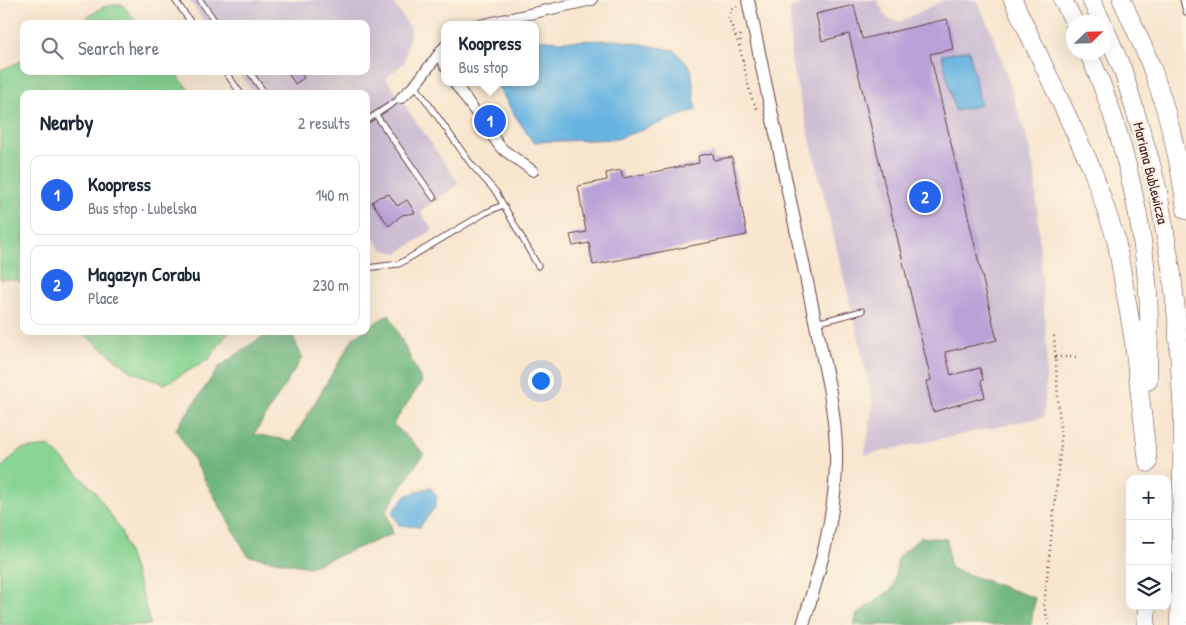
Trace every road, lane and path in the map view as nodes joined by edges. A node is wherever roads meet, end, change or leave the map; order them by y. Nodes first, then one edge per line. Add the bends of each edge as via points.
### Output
1 (175, 0) edge
2 (200, 0) edge
3 (592, 0) edge
4 (1013, 0) edge
5 (1063, 0) edge
6 (1091, 0) edge
7 (1122, 0) edge
8 (1183, 0) edge
9 (744, 2) edge
10 (1186, 10) edge
11 (1070, 15) edge
12 (1098, 15) edge
13 (189, 20) edge
14 (214, 20) edge
15 (498, 21) edge
16 (1111, 43) edge
17 (441, 51) edge
18 (1091, 60) edge
19 (228, 75) edge
20 (252, 75) edge
21 (415, 85) junction
22 (457, 86) edge
23 (238, 90) edge
24 (262, 90) edge
25 (401, 98) joint
26 (376, 115) junction
27 (761, 116) dead end
28 (370, 119) edge
29 (533, 171) dead end
30 (434, 198) dead end
31 (503, 205) junction
32 (1186, 210) edge
33 (538, 266) dead end
34 (370, 268) edge
35 (862, 311) dead end
36 (816, 323) junction
37 (1054, 335) dead end
38 (1055, 357) junction
39 (1076, 357) dead end
40 (1186, 387) edge
41 (1183, 417) junction
42 (1148, 471) edge
43 (1147, 610) edge
44 (803, 625) edge
45 (1050, 625) edge
46 (1146, 625) edge
47 (1179, 625) edge

1 - 13 lane
2 - 14 lane
3 - 15 street
4 - 42 highway via 1092,169 1116,239 1133,336
5 - 11 highway
6 - 12 highway
7 - 32 highway via 1164,107 1181,169
8 - 10 lane
9 - 27 path via 731,9 729,19 740,48 751,97
9 - 36 street
16 - 41 highway, Mariana Bublewicza via 1123,71 1158,191 1176,311
17 - 21 street
18 - 42 highway, Mariana Bublewicza via 1122,146 1148,283
19 - 23 lane
20 - 24 lane
21 - 25 street
21 - 31 lane
22 - 29 street via 501,148
25 - 26 lane
26 - 28 lane
26 - 30 lane
31 - 33 lane
31 - 34 lane via 399,264
35 - 36 lane
36 - 44 street via 833,415 836,477 829,534
37 - 38 path
38 - 39 path
38 - 45 path via 1061,443 1044,606
40 - 41 highway
41 - 47 highway, Mariana Bublewicza
43 - 46 highway

